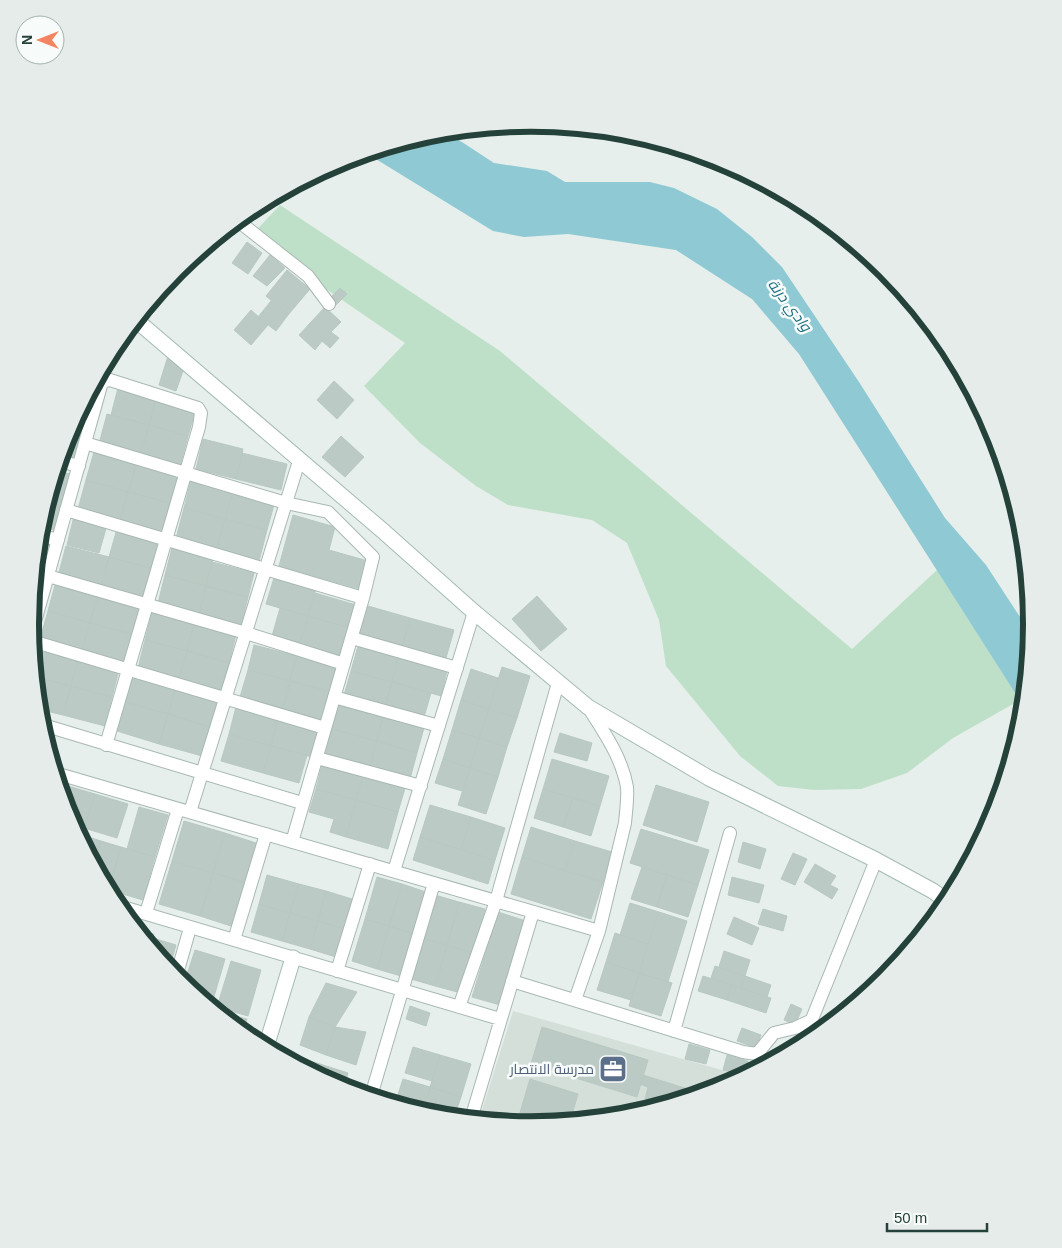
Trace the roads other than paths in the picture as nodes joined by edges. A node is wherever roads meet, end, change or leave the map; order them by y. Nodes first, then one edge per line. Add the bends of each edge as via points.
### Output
1 (243, 225) edge
2 (329, 304) dead end
3 (140, 324) edge
4 (103, 382) edge
5 (89, 409) edge
6 (85, 443) junction
7 (299, 461) junction
8 (66, 463) edge
9 (79, 466) junction
10 (184, 473) junction
11 (286, 503) junction
12 (66, 510) junction
13 (47, 537) edge
14 (58, 540) junction
15 (165, 540) junction
16 (266, 570) junction
17 (48, 576) junction
18 (40, 596) edge
19 (363, 598) junction
20 (147, 604) junction
21 (474, 612) junction
22 (246, 633) junction
23 (352, 638) junction
24 (40, 643) edge
25 (344, 664) junction
26 (457, 668) junction
27 (128, 669) junction
28 (558, 683) junction
29 (334, 697) junction
30 (226, 698) junction
31 (588, 707) junction
32 (439, 726) junction
33 (50, 727) edge
34 (325, 728) junction
35 (106, 745) junction
36 (316, 758) junction
37 (202, 773) junction
38 (63, 775) edge
39 (421, 786) junction
40 (302, 803) junction
41 (184, 811) junction
42 (730, 833) dead end
43 (266, 834) junction
44 (292, 842) junction
45 (876, 860) junction
46 (370, 864) junction
47 (394, 872) junction
48 (434, 883) junction
49 (940, 896) edge
50 (496, 901) junction
51 (130, 909) edge
52 (533, 912) junction
53 (146, 913) junction
54 (190, 928) junction
55 (599, 931) junction
56 (234, 940) junction
57 (293, 958) junction
58 (179, 968) edge
59 (337, 971) junction
60 (512, 981) junction
61 (402, 990) junction
62 (575, 1000) junction
63 (459, 1007) junction
64 (500, 1019) junction
65 (810, 1021) junction
66 (674, 1031) junction
67 (806, 1031) edge
68 (269, 1040) edge
69 (372, 1090) edge
70 (473, 1113) edge

1 - 2 street via 308,276
3 - 7 street
4 - 10 street via 110,380 198,408 201,420
5 - 6 street
6 - 9 street
6 - 10 street
7 - 11 street
7 - 21 street
8 - 9 street
9 - 12 street
10 - 11 street
10 - 15 street
11 - 16 street
11 - 19 street via 328,512 373,556
12 - 14 street
12 - 15 street
13 - 14 street
14 - 17 street
15 - 16 street
15 - 20 street
16 - 19 street
16 - 22 street
17 - 18 street
17 - 20 street
19 - 23 street
20 - 22 street
20 - 27 street
21 - 26 street
21 - 28 street
22 - 25 street
22 - 30 street
23 - 25 street
23 - 26 street
24 - 27 street
25 - 29 street
26 - 32 street
27 - 30 street
27 - 35 street
28 - 31 street
28 - 50 street
29 - 32 street
29 - 34 street
30 - 34 street
30 - 37 street
31 - 45 street via 709,778
31 - 55 street via 622,768 627,789 625,823
32 - 39 street
33 - 35 street
34 - 36 street
35 - 37 street
36 - 39 street
36 - 40 street
37 - 40 street
37 - 41 street
38 - 41 street
39 - 47 street
40 - 44 street
41 - 43 street
41 - 53 street
42 - 66 street
43 - 44 street
43 - 56 street
44 - 46 street
45 - 49 street
45 - 65 street
46 - 47 street
46 - 59 street
47 - 48 street
48 - 50 street
48 - 61 street
50 - 52 street
50 - 63 street
51 - 53 street
52 - 55 street
52 - 60 street
53 - 54 street
54 - 56 street
54 - 58 street
55 - 62 street
56 - 57 street
57 - 59 street
57 - 68 street
59 - 61 street
60 - 62 street
60 - 64 street
61 - 63 street
61 - 69 street
62 - 66 street
63 - 64 street
64 - 70 street
65 - 66 street via 774,1033 757,1054
65 - 67 street

